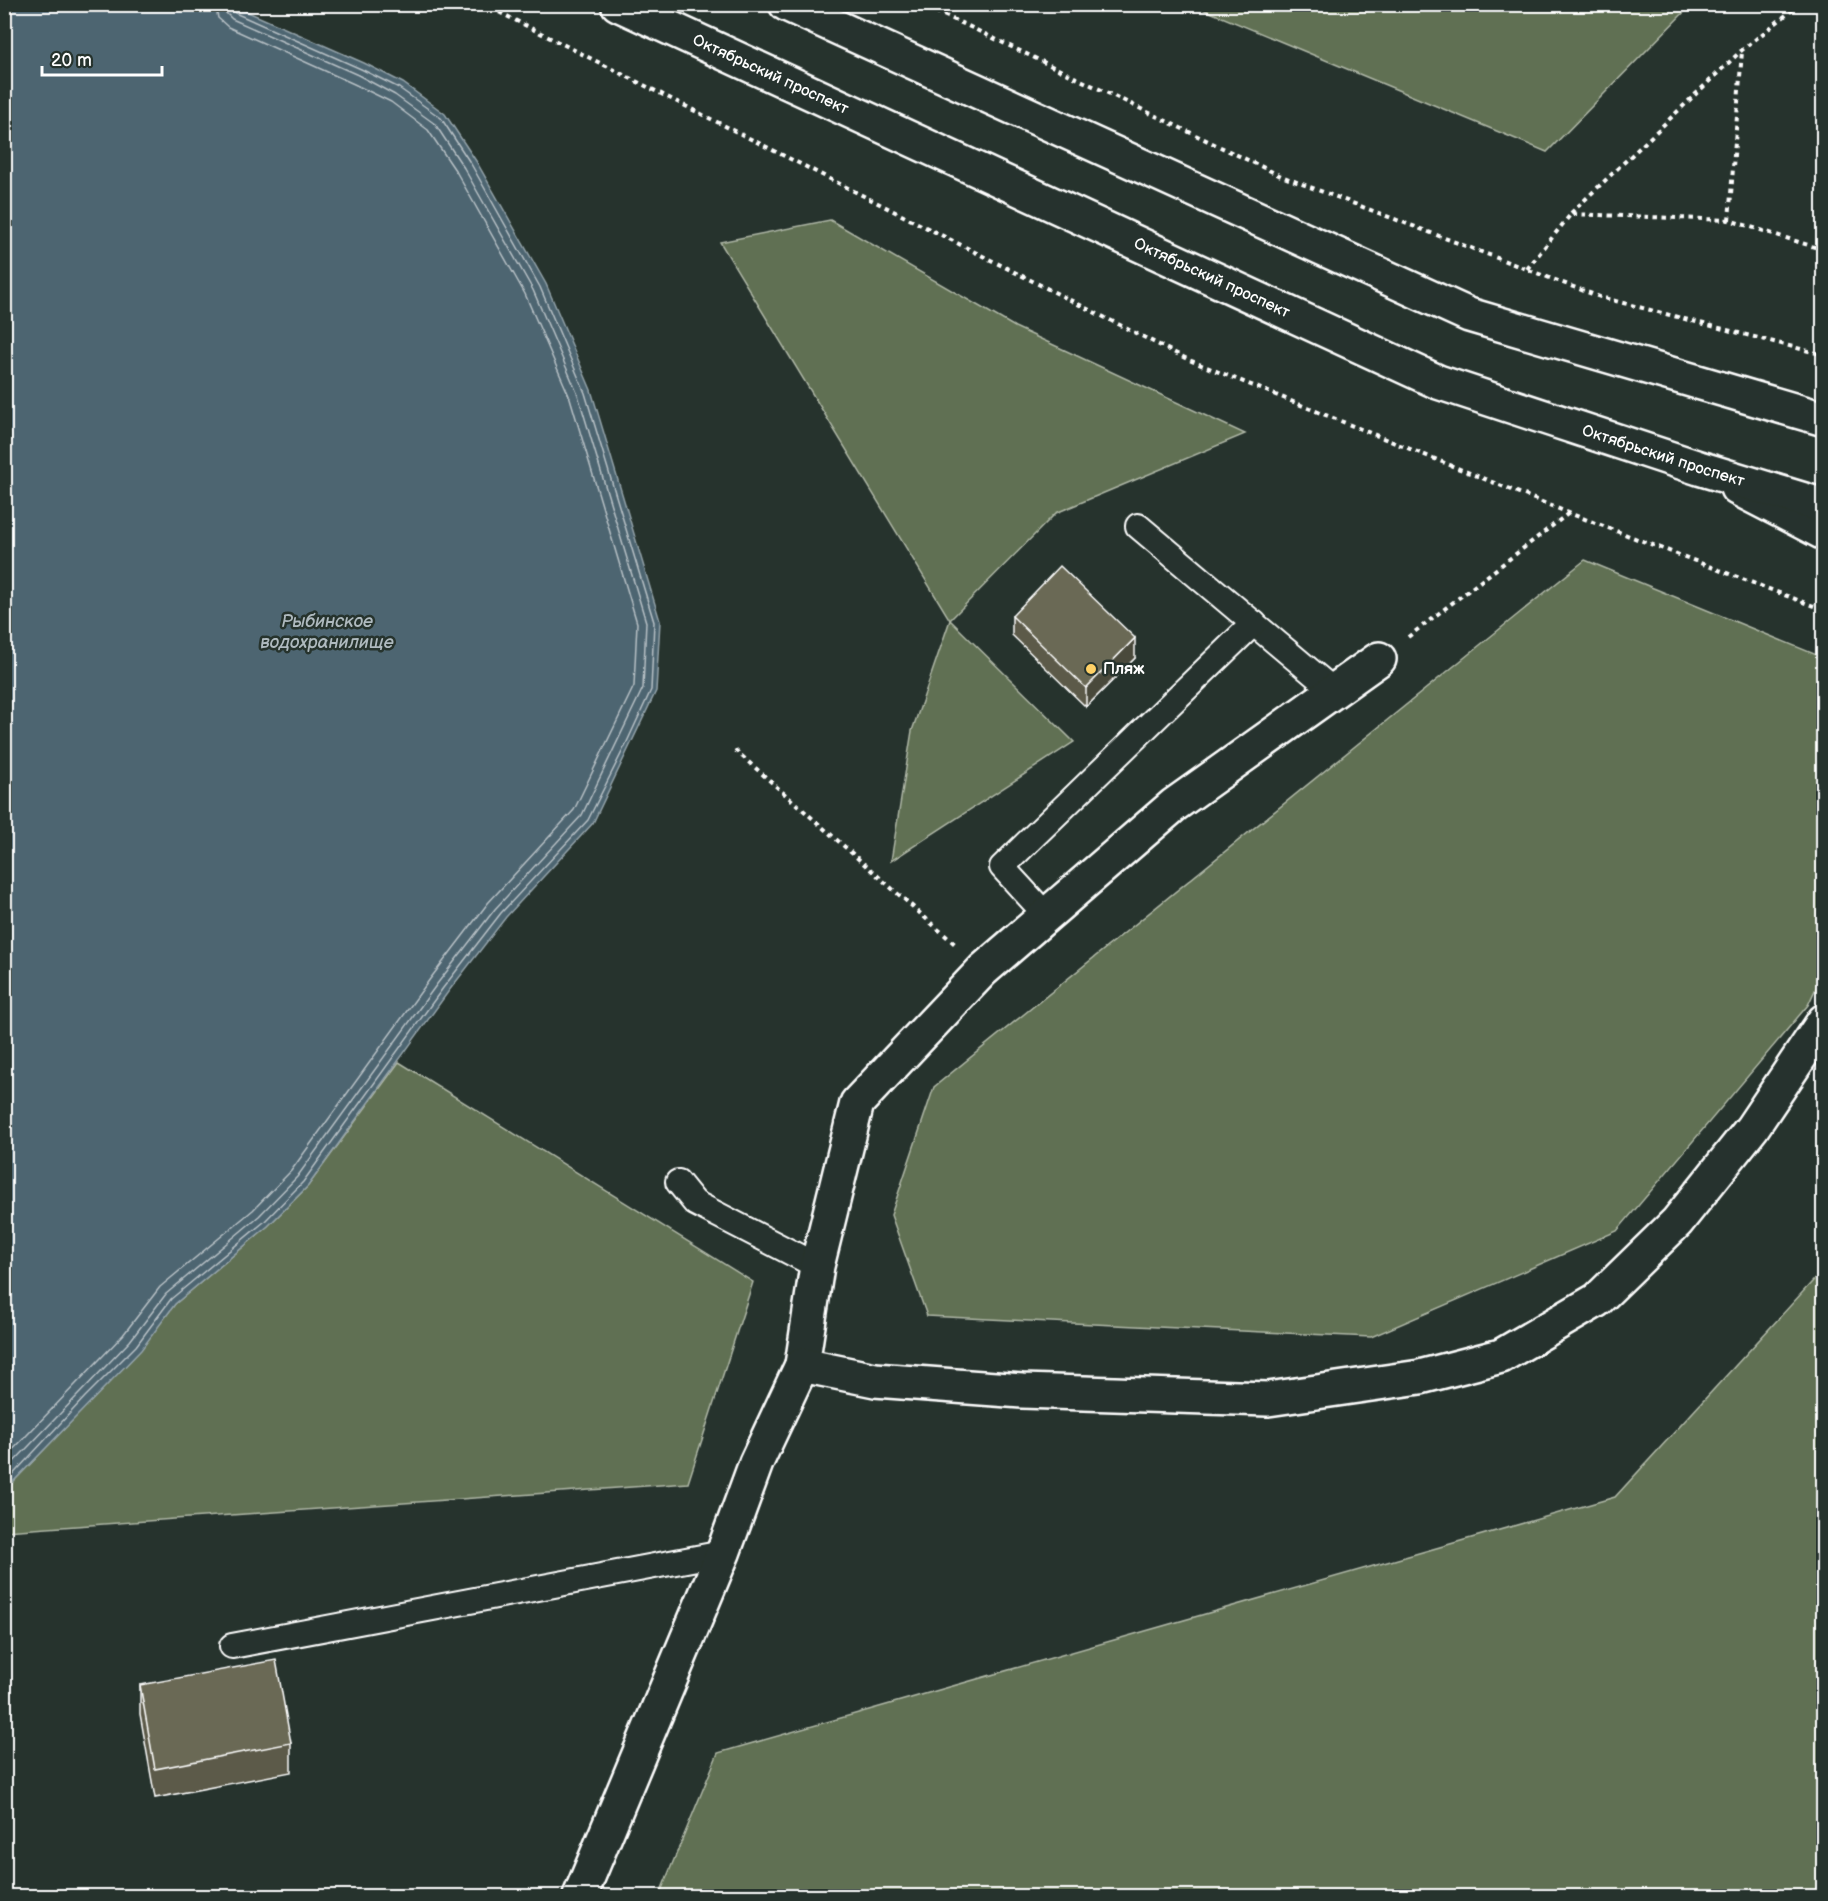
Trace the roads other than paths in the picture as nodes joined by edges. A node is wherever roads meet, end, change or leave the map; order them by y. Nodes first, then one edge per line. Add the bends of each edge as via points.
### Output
1 (618, 4) edge
2 (786, 4) edge
3 (1824, 419) edge
4 (1699, 468) junction
5 (1824, 506) edge
6 (1138, 526) dead end
7 (1824, 533) edge
8 (1254, 623) junction
9 (1379, 659) road end
10 (1334, 691) junction
11 (1047, 916) junction
12 (1824, 1021) edge
13 (678, 1182) dead end
14 (817, 1266) junction
15 (802, 1365) junction
16 (723, 1553) junction
17 (232, 1646) dead end
18 (580, 1896) edge

1 - 4 street, Октябрьский проспект via 1438,382
2 - 3 street via 1469,315
4 - 5 street, Октябрьский проспект
4 - 7 street
6 - 8 lane
8 - 10 lane
8 - 11 lane via 1002,867
9 - 10 street
10 - 11 street via 1174,805
11 - 14 street via 983,970 857,1103
12 - 15 street via 1752,1128 1677,1222 1597,1300 1502,1356 1420,1377 1268,1399 1022,1391 875,1380
13 - 14 lane via 695,1203
14 - 15 street
15 - 16 street via 756,1463
16 - 17 lane
16 - 18 street

